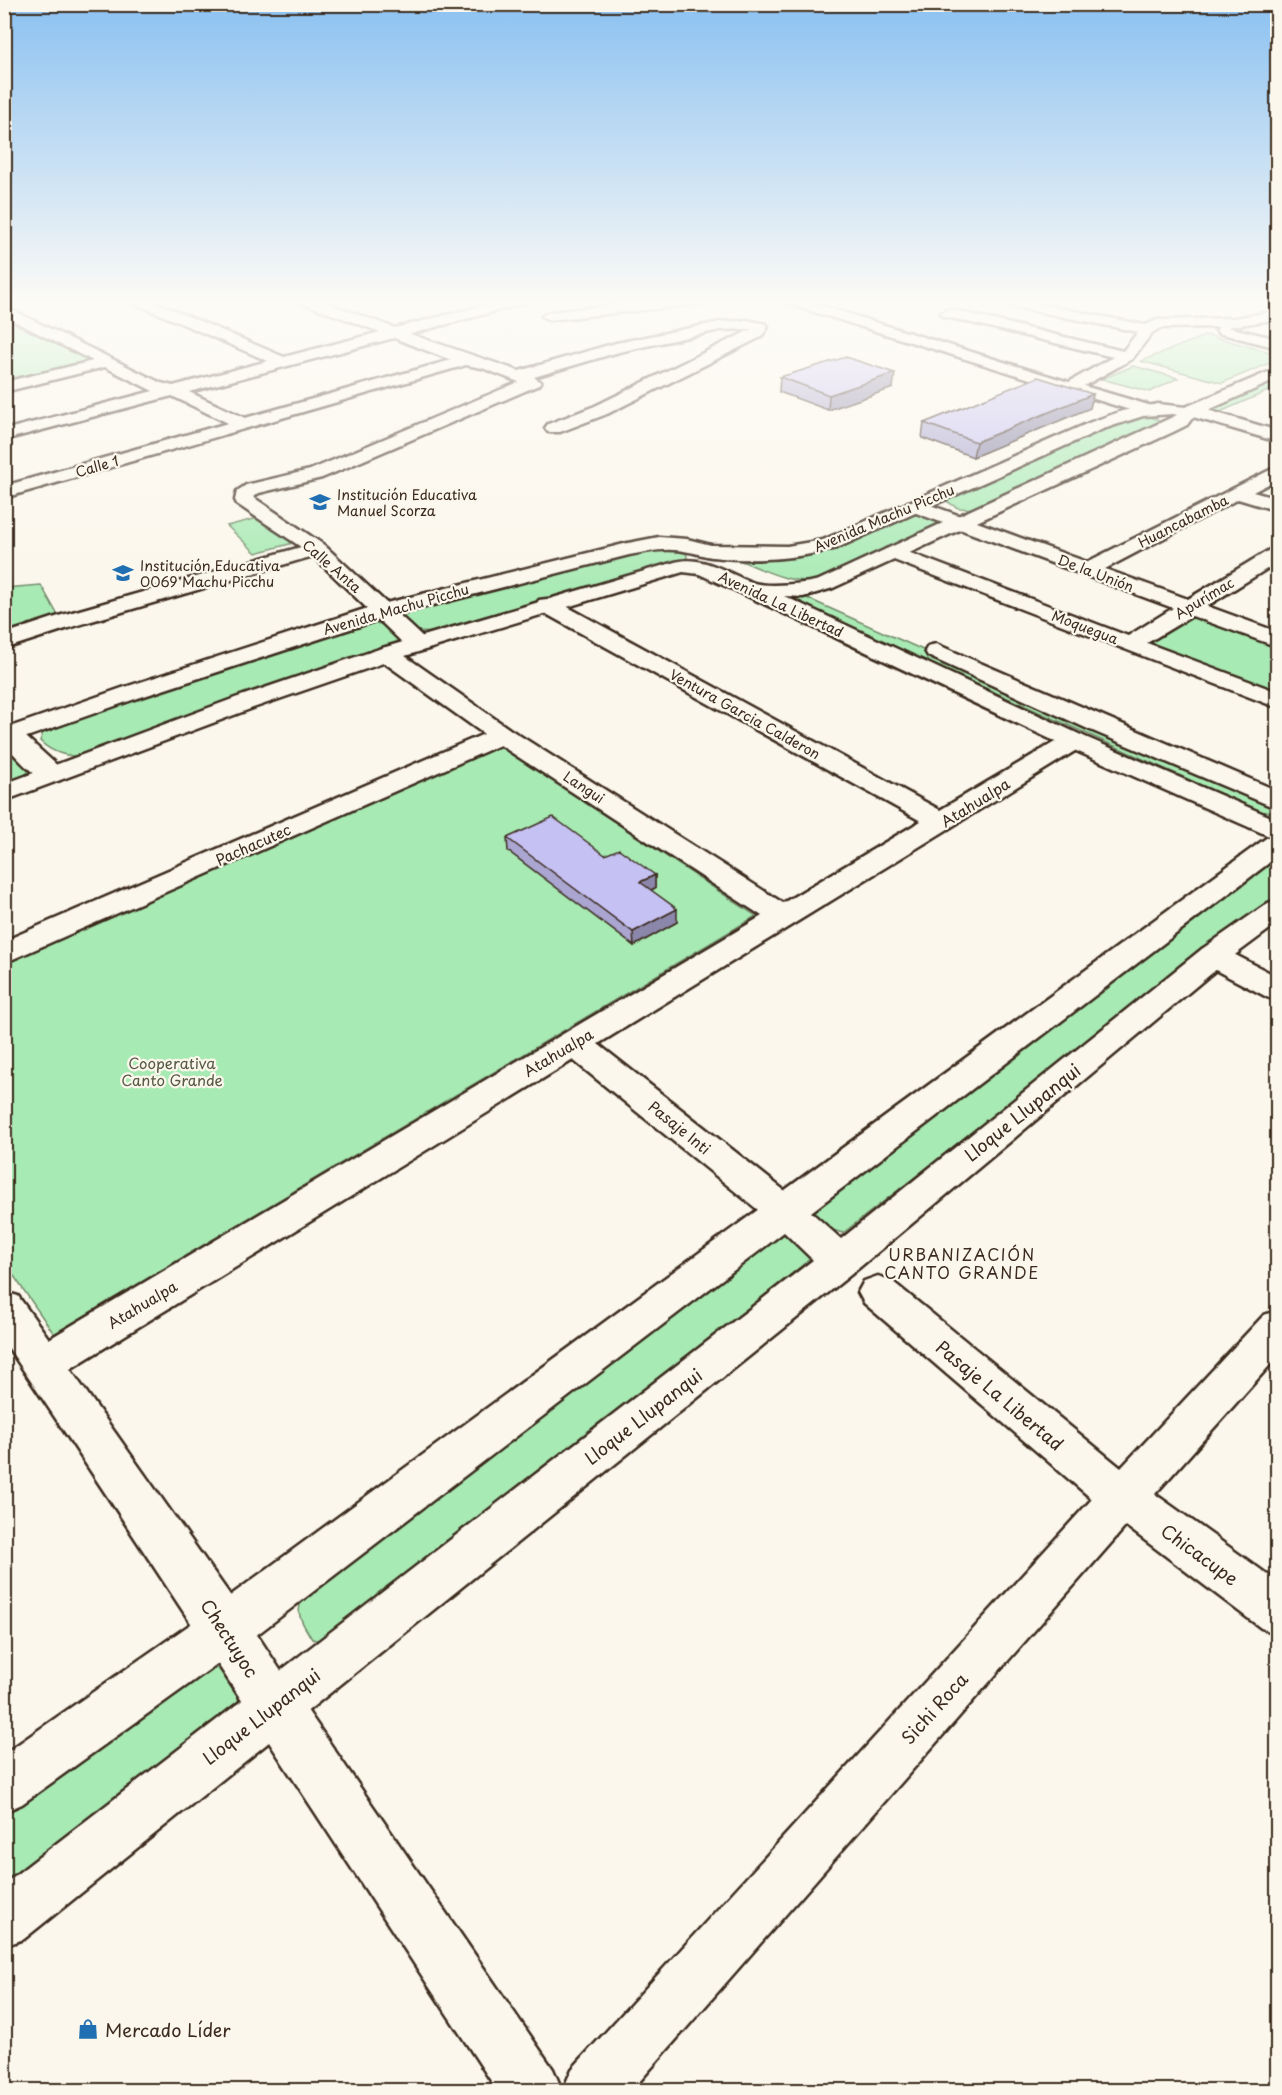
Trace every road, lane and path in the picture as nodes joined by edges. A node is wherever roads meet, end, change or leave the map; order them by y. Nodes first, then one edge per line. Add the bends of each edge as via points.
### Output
1 (149, 398) edge
2 (189, 398) edge
3 (336, 398) edge
4 (485, 398) edge
5 (626, 398) edge
6 (1107, 398) edge
7 (1226, 398) edge
8 (1249, 407) dead end
9 (1146, 410) junction
10 (1185, 417) junction
11 (1221, 420) junction
12 (245, 424) junction
13 (554, 428) dead end
14 (4, 435) edge
15 (1278, 437) edge
16 (1278, 449) edge
17 (1278, 471) edge
18 (4, 492) edge
19 (1237, 493) junction
20 (1278, 505) edge
21 (915, 506) junction
22 (960, 522) junction
23 (317, 549) junction
24 (893, 553) junction
25 (1278, 553) edge
26 (707, 560) junction
27 (1088, 570) junction
28 (749, 588) junction
29 (803, 591) junction
30 (547, 605) junction
31 (1189, 608) junction
32 (382, 611) junction
33 (1278, 640) edge
34 (4, 642) edge
35 (417, 644) junction
36 (1130, 644) junction
37 (387, 654) junction
38 (1278, 701) edge
39 (6, 735) edge
40 (502, 735) junction
41 (1074, 741) junction
42 (51, 774) junction
43 (4, 793) edge
44 (1277, 801) edge
45 (942, 822) junction
46 (1278, 830) edge
47 (1278, 842) edge
48 (1278, 909) edge
49 (783, 916) junction
50 (4, 952) edge
51 (1214, 956) junction
52 (1278, 990) edge
53 (574, 1043) junction
54 (786, 1212) junction
55 (840, 1261) junction
56 (878, 1292) dead end
57 (4, 1308) edge
58 (1278, 1328) edge
59 (43, 1364) junction
60 (1122, 1497) junction
61 (1278, 1611) edge
62 (225, 1629) junction
63 (274, 1706) junction
64 (4, 1786) edge
65 (4, 1919) edge
66 (532, 2091) edge
67 (593, 2091) edge

1 - 14 street
2 - 12 street
3 - 12 street, Calle 1
4 - 23 street, Calle Anta via 316,474 244,495 244,500
5 - 13 street
6 - 9 street
7 - 10 street
8 - 11 street
9 - 10 street, Avenida Machu Picchu via 1160,409
9 - 21 street, Avenida Machu Picchu via 1062,441
10 - 11 street
10 - 16 street
10 - 22 street
11 - 15 street
12 - 18 street, Calle 1
17 - 19 street, Huancabamba
19 - 20 street
19 - 27 street, Huancabamba
21 - 22 street, De la Unión
21 - 26 street, Avenida Machu Picchu via 808,550
22 - 24 street
22 - 27 street, De la Unión
23 - 32 street, Calle Anta
23 - 34 street
24 - 29 street
24 - 36 street, Moquegua
25 - 31 street, Apurímac
26 - 28 street, Avenida La Libertad
26 - 29 street, Avenida La Libertad
26 - 30 street, Avenida Machu Picchu
26 - 32 street, Avenida Machu Picchu via 687,545 645,545
27 - 31 street, De la Unión
28 - 29 street
28 - 41 street, Avenida La Libertad
29 - 44 street, Avenida La Libertad
30 - 35 street, Avenida Machu Picchu
30 - 45 street, Ventura Garcia Calderon
31 - 33 street, De la Unión
31 - 36 street, Apurímac
32 - 35 street, Calle Anta
32 - 39 street, Avenida Machu Picchu
35 - 37 street, Avenida Machu Picchu
36 - 38 street, Moquegua
37 - 40 street, Langui
37 - 42 street, Avenida Machu Picchu
39 - 42 street
40 - 49 street, Langui
40 - 50 street, Pachacutec
41 - 45 street, Atahualpa
41 - 46 street, Avenida La Libertad
42 - 43 street, Avenida Machu Picchu
45 - 49 street, Atahualpa
47 - 54 street
48 - 51 street, Lloque Llupanqui
49 - 53 street, Atahualpa
51 - 52 street
51 - 55 street, Lloque Llupanqui
53 - 54 street, Pasaje Inti
53 - 59 street, Atahualpa
54 - 55 street
54 - 62 street
55 - 63 street, Lloque Llupanqui
56 - 60 street, Pasaje La Libertad
57 - 59 street, Chectuyoc
58 - 60 street, Sichi Roca
59 - 62 street, Chectuyoc
60 - 61 street, Chicacupe
60 - 67 street, Sichi Roca
62 - 63 street, Chectuyoc
62 - 64 street
63 - 65 street, Lloque Llupanqui
63 - 66 street, Chectuyoc

